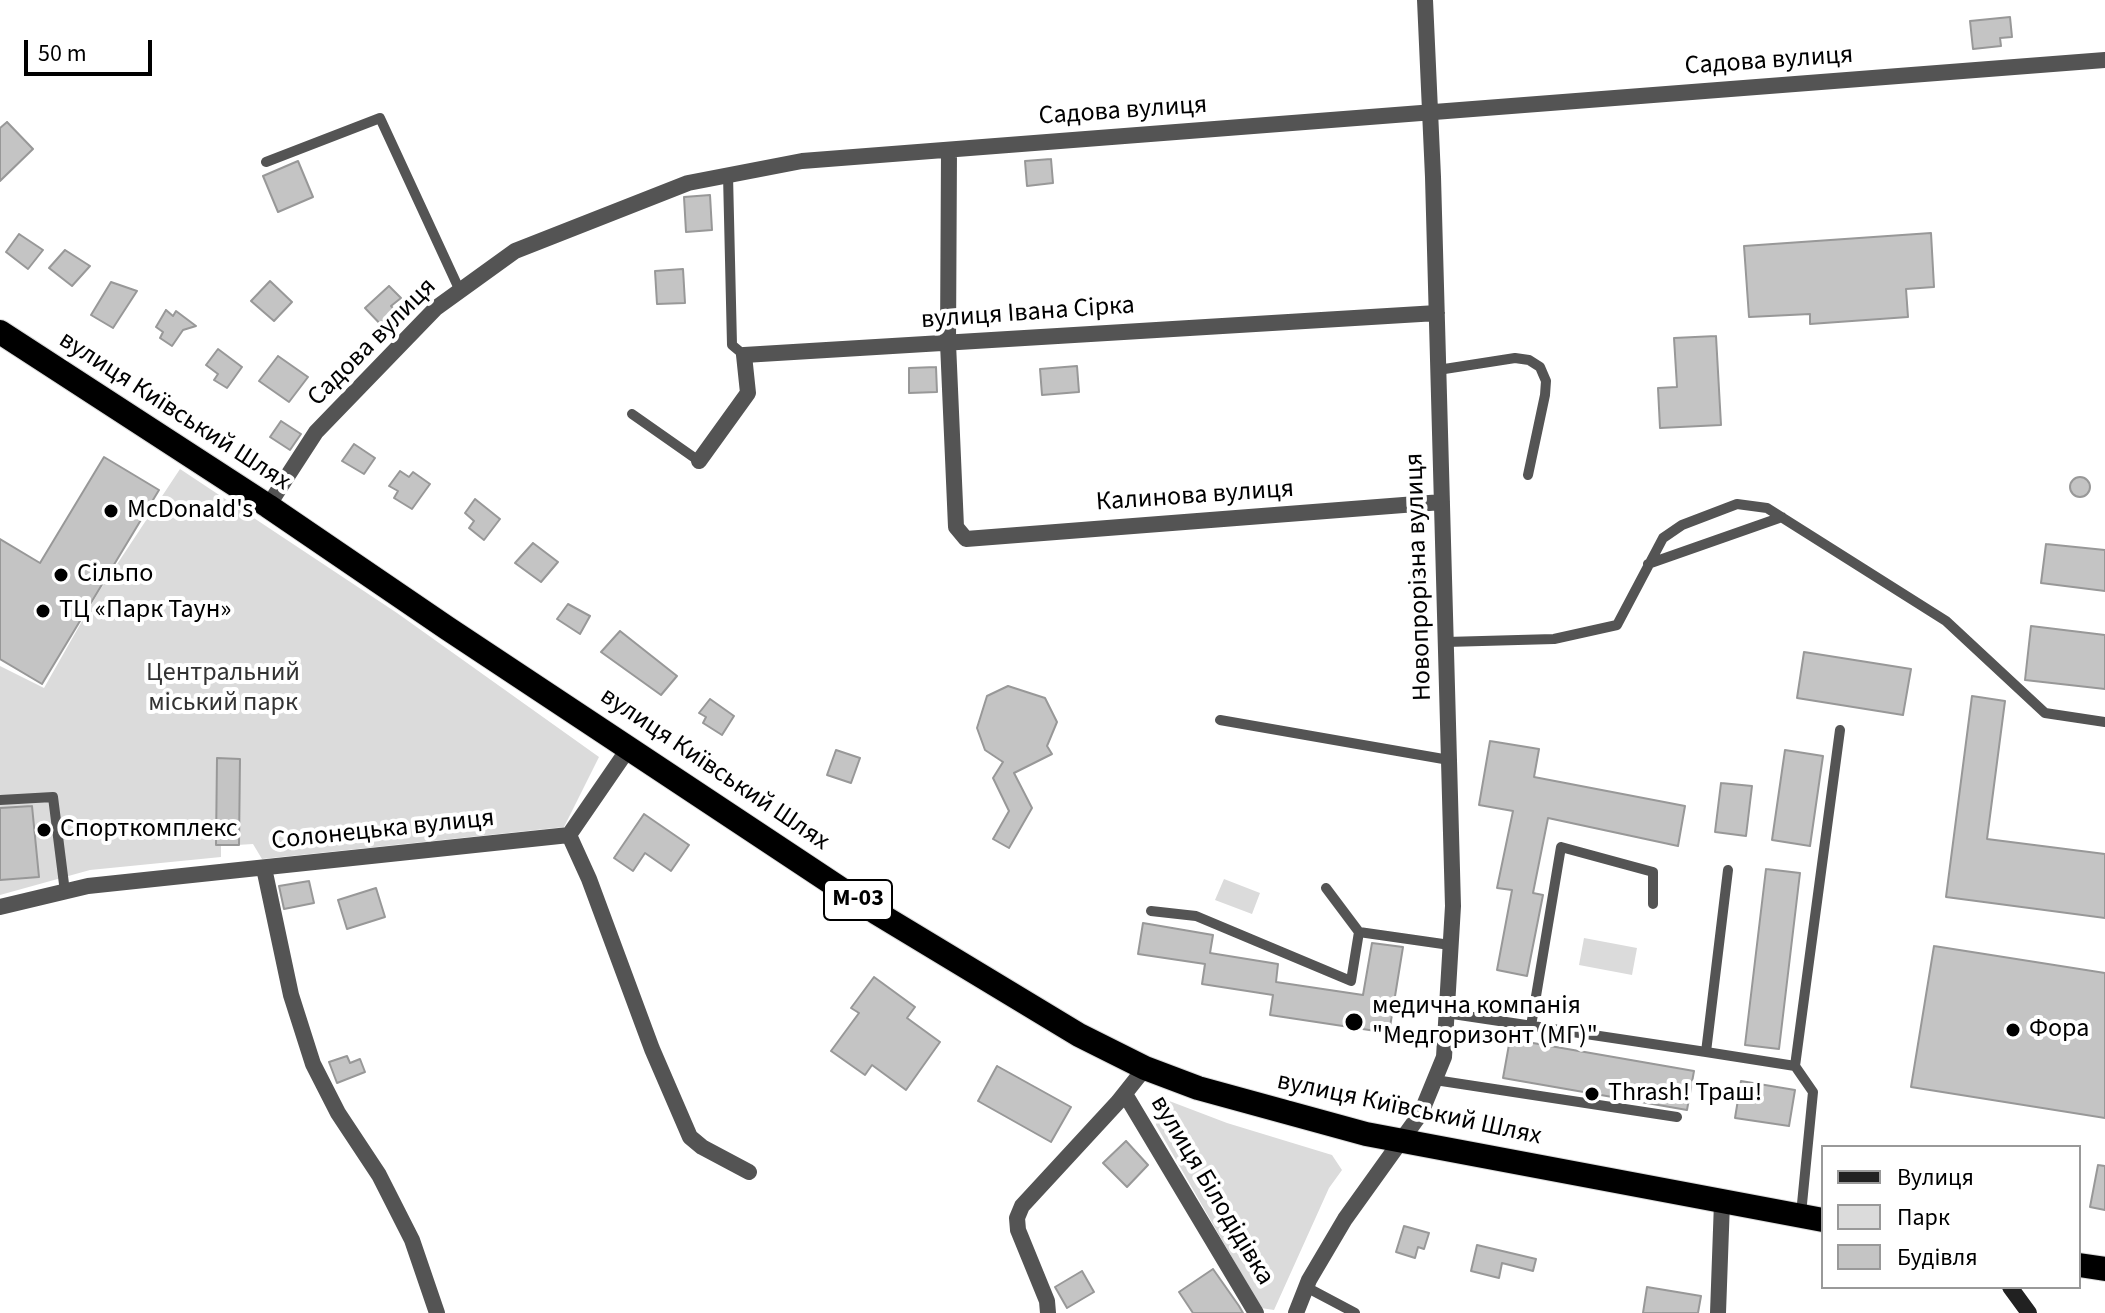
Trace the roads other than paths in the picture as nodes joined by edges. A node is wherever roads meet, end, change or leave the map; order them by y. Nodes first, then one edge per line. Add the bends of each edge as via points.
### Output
1 (1425, 0) edge
2 (2105, 60) edge
3 (1430, 113) junction
4 (949, 150) junction
5 (266, 162) dead end
6 (728, 175) junction
7 (460, 291) junction
8 (1437, 313) junction
9 (0, 332) edge
10 (948, 343) junction
11 (744, 355) junction
12 (1438, 370) junction
13 (632, 414) dead end
14 (699, 461) joint
15 (1528, 475) dead end
16 (1442, 502) junction
17 (268, 506) junction
18 (1782, 517) junction
19 (1648, 564) junction
20 (1446, 642) junction
21 (1220, 720) dead end
22 (2105, 722) edge
23 (1840, 730) dead end
24 (635, 751) junction
25 (1449, 760) junction
26 (0, 800) edge
27 (569, 835) junction
28 (264, 868) junction
29 (1728, 870) dead end
30 (1326, 888) dead end
31 (65, 892) junction
32 (1653, 904) dead end
33 (0, 907) edge
34 (1151, 911) dead end
35 (1359, 932) junction
36 (1450, 945) junction
37 (1446, 1013) junction
38 (1531, 1026) junction
39 (1706, 1052) junction
40 (1795, 1066) junction
41 (1145, 1068) junction
42 (1435, 1080) junction
43 (1125, 1094) junction
44 (1677, 1117) dead end
45 (1401, 1141) junction
46 (749, 1172) dead end
47 (1722, 1202) junction
48 (1812, 1218) edge
49 (2081, 1265) edge
50 (2105, 1269) edge
51 (1306, 1287) junction
52 (2011, 1289) edge
53 (437, 1313) edge
54 (1048, 1313) edge
55 (1256, 1313) edge
56 (1296, 1313) edge
57 (1355, 1313) edge
58 (1718, 1313) edge
59 (2029, 1313) edge

1 - 3 street, Новопрорізна вулиця
2 - 3 street, Садова вулиця
3 - 4 street, Садова вулиця
3 - 8 street, Новопрорізна вулиця
4 - 6 street, Садова вулиця via 802,161
4 - 10 street
5 - 7 lane via 380,118
6 - 7 street, Садова вулиця via 688,183 515,251
6 - 11 lane via 732,345
7 - 17 street, Садова вулиця via 436,308 316,432
8 - 10 street, вулиця Івана Сірка
8 - 12 street, Новопрорізна вулиця
9 - 17 highway, вулиця Київський Шлях / М-03
10 - 11 street, вулиця Івана Сірка
10 - 16 street, Калинова вулиця via 956,527 966,539
11 - 14 street via 748,393
12 - 15 lane via 1515,358 1540,367 1545,395
12 - 16 street, Новопрорізна вулиця
13 - 14 lane
16 - 20 street, Новопрорізна вулиця
17 - 24 highway, вулиця Київський Шлях / М-03
18 - 19 lane
18 - 19 lane via 1767,508 1737,504 1682,525 1663,538
18 - 22 lane via 1946,621 2045,713
19 - 20 lane via 1617,625 1554,639
20 - 25 street, Новопрорізна вулиця
21 - 25 lane
23 - 40 lane
24 - 27 street via 624,755
24 - 41 highway, вулиця Київський Шлях / М-03 via 948,957
25 - 36 street, Новопрорізна вулиця
26 - 31 lane via 53,797
27 - 28 street, Солонецька вулиця
27 - 46 street via 690,1137
28 - 31 street, Солонецька вулиця
28 - 53 street via 291,995 313,1064 412,1240
29 - 39 lane
30 - 35 lane
31 - 33 street, Солонецька вулиця
32 - 38 lane via 1653,872 1561,847
34 - 35 lane via 1196,916 1351,981
35 - 36 lane
36 - 37 street, Новопрорізна вулиця
37 - 38 lane
37 - 42 street, Новопрорізна вулиця via 1444,1057
38 - 39 lane
39 - 40 lane
40 - 48 lane via 1813,1092
41 - 43 street
41 - 45 highway, вулиця Київський Шлях / М-03 via 1282,1112
42 - 44 lane
42 - 45 street, Новопрорізна вулиця
43 - 54 street via 1022,1206 1017,1218
43 - 55 street, вулиця Білодідівка
45 - 47 highway, вулиця Київський Шлях / М-03
45 - 51 street, Новопрорізна вулиця via 1345,1219
47 - 48 highway, вулиця Київський Шлях / М-03
47 - 58 street
49 - 50 highway
51 - 56 street, Новопрорізна вулиця
51 - 57 lane
52 - 59 main road

